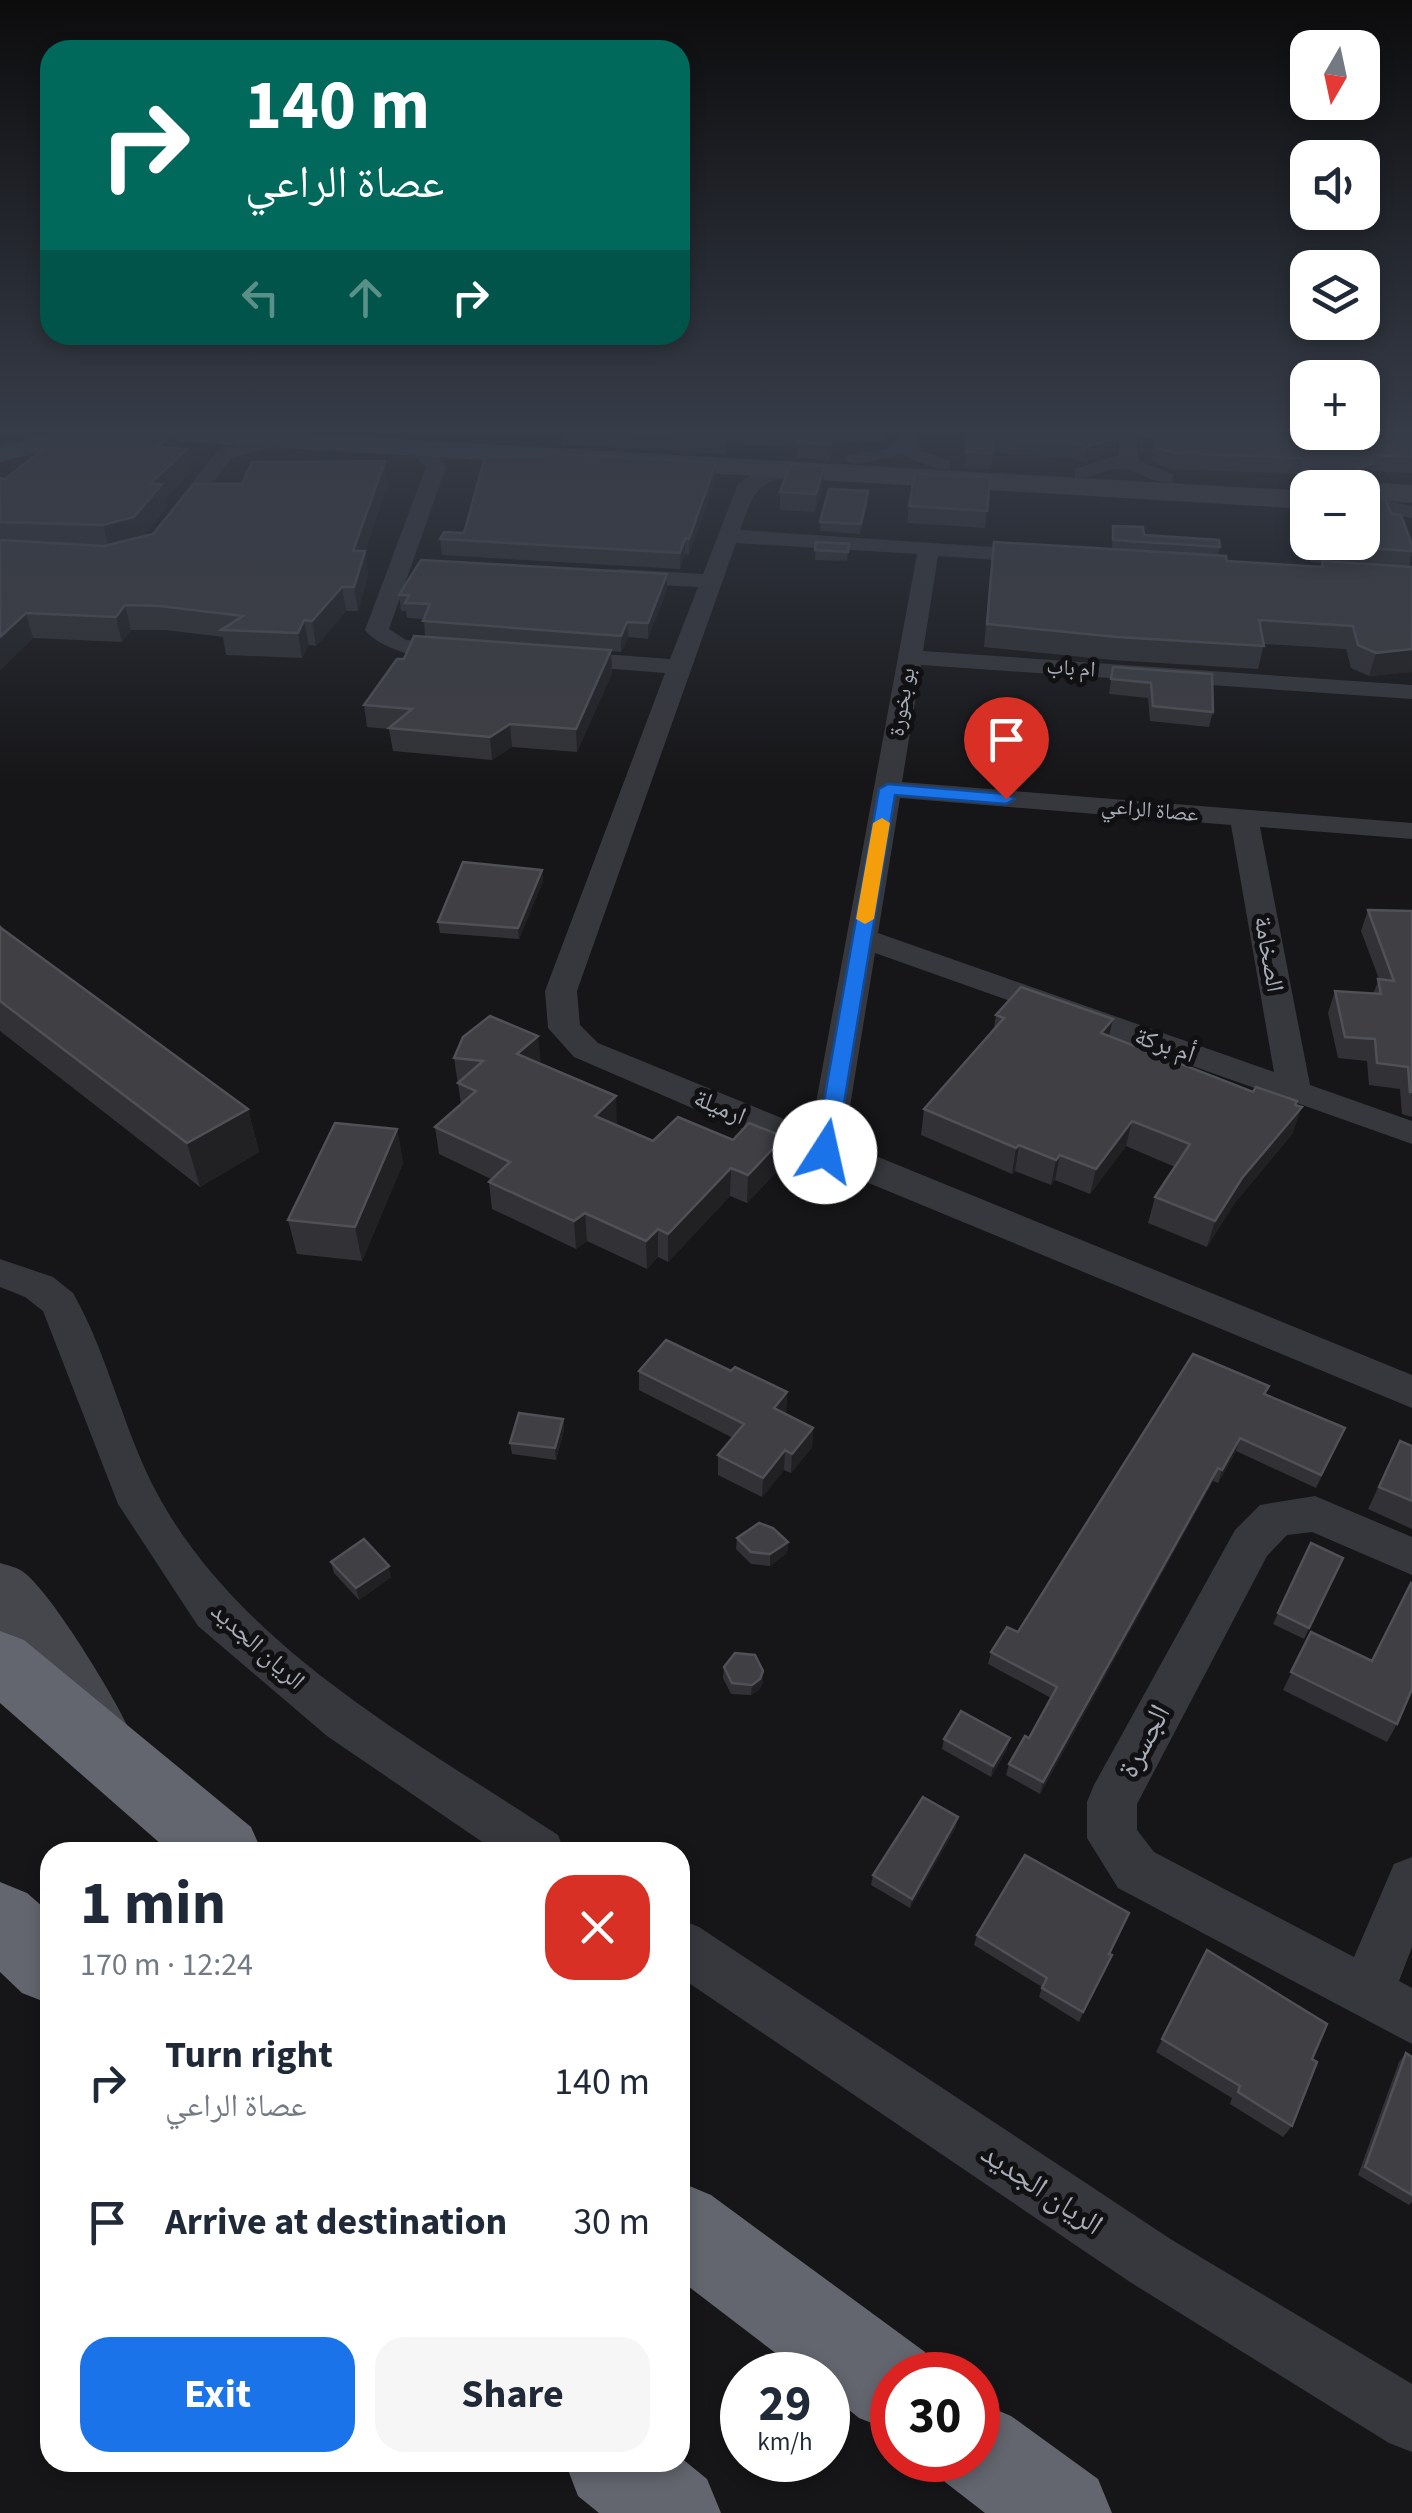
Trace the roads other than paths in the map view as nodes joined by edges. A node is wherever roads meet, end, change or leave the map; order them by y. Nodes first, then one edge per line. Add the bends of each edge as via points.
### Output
1 (415, 547) edge
2 (723, 547) edge
3 (917, 547) edge
4 (929, 548) junction
5 (1065, 557) edge
6 (595, 575) edge
7 (711, 582) junction
8 (491, 652) edge
9 (548, 657) edge
10 (910, 657) junction
11 (680, 667) junction
12 (1412, 692) edge
13 (888, 789) junction
14 (1244, 818) junction
15 (1412, 831) edge
16 (862, 938) junction
17 (1294, 1091) junction
18 (1412, 1134) edge
19 (825, 1152) junction
20 (0, 1273) edge
21 (1412, 1392) edge
22 (1412, 1558) edge
23 (0, 1590) edge
24 (0, 1660) edge
25 (118, 1764) junction
26 (213, 1842) edge
27 (525, 1842) edge
28 (1412, 1882) edge
29 (0, 1920) edge
30 (690, 1953) edge
31 (40, 1955) edge
32 (1390, 2004) edge
33 (690, 2234) edge
34 (870, 2368) edge
35 (1412, 2420) edge
36 (1000, 2465) edge
37 (624, 2472) edge
38 (673, 2513) edge
39 (1064, 2513) edge

1 - 8 street via 378,625 382,638 405,646
2 - 7 street, ارميلة
3 - 4 street
4 - 5 street
4 - 10 street, بو بخورة
6 - 7 street
7 - 11 street, ارميلة
9 - 11 street
10 - 12 street, ام باب
10 - 13 street, بو بخورة
11 - 19 street, ارميلة via 561,991 564,1028 586,1050
13 - 14 street, عصاة الراعي
13 - 16 street, بو بخورة
14 - 15 street, عصاة الراعي
14 - 17 street, الصخامة
16 - 17 street, أم بركة
16 - 19 street, بو بخورة
17 - 18 street, أم بركة
19 - 21 street, ارميلة
20 - 27 street, الريان الجديد via 40,1287 59,1303 140,1504 214,1612 344,1721
22 - 32 street, الجسرة via 1314,1514 1275,1518 1251,1543 1112,1802 1112,1838 1136,1870
23 - 25 street via 36,1634
24 - 25 highway
25 - 26 highway
28 - 32 street, الجسرة
29 - 31 highway
30 - 35 street, الريان الجديد via 1151,2261
33 - 34 highway
36 - 39 highway
37 - 38 highway

